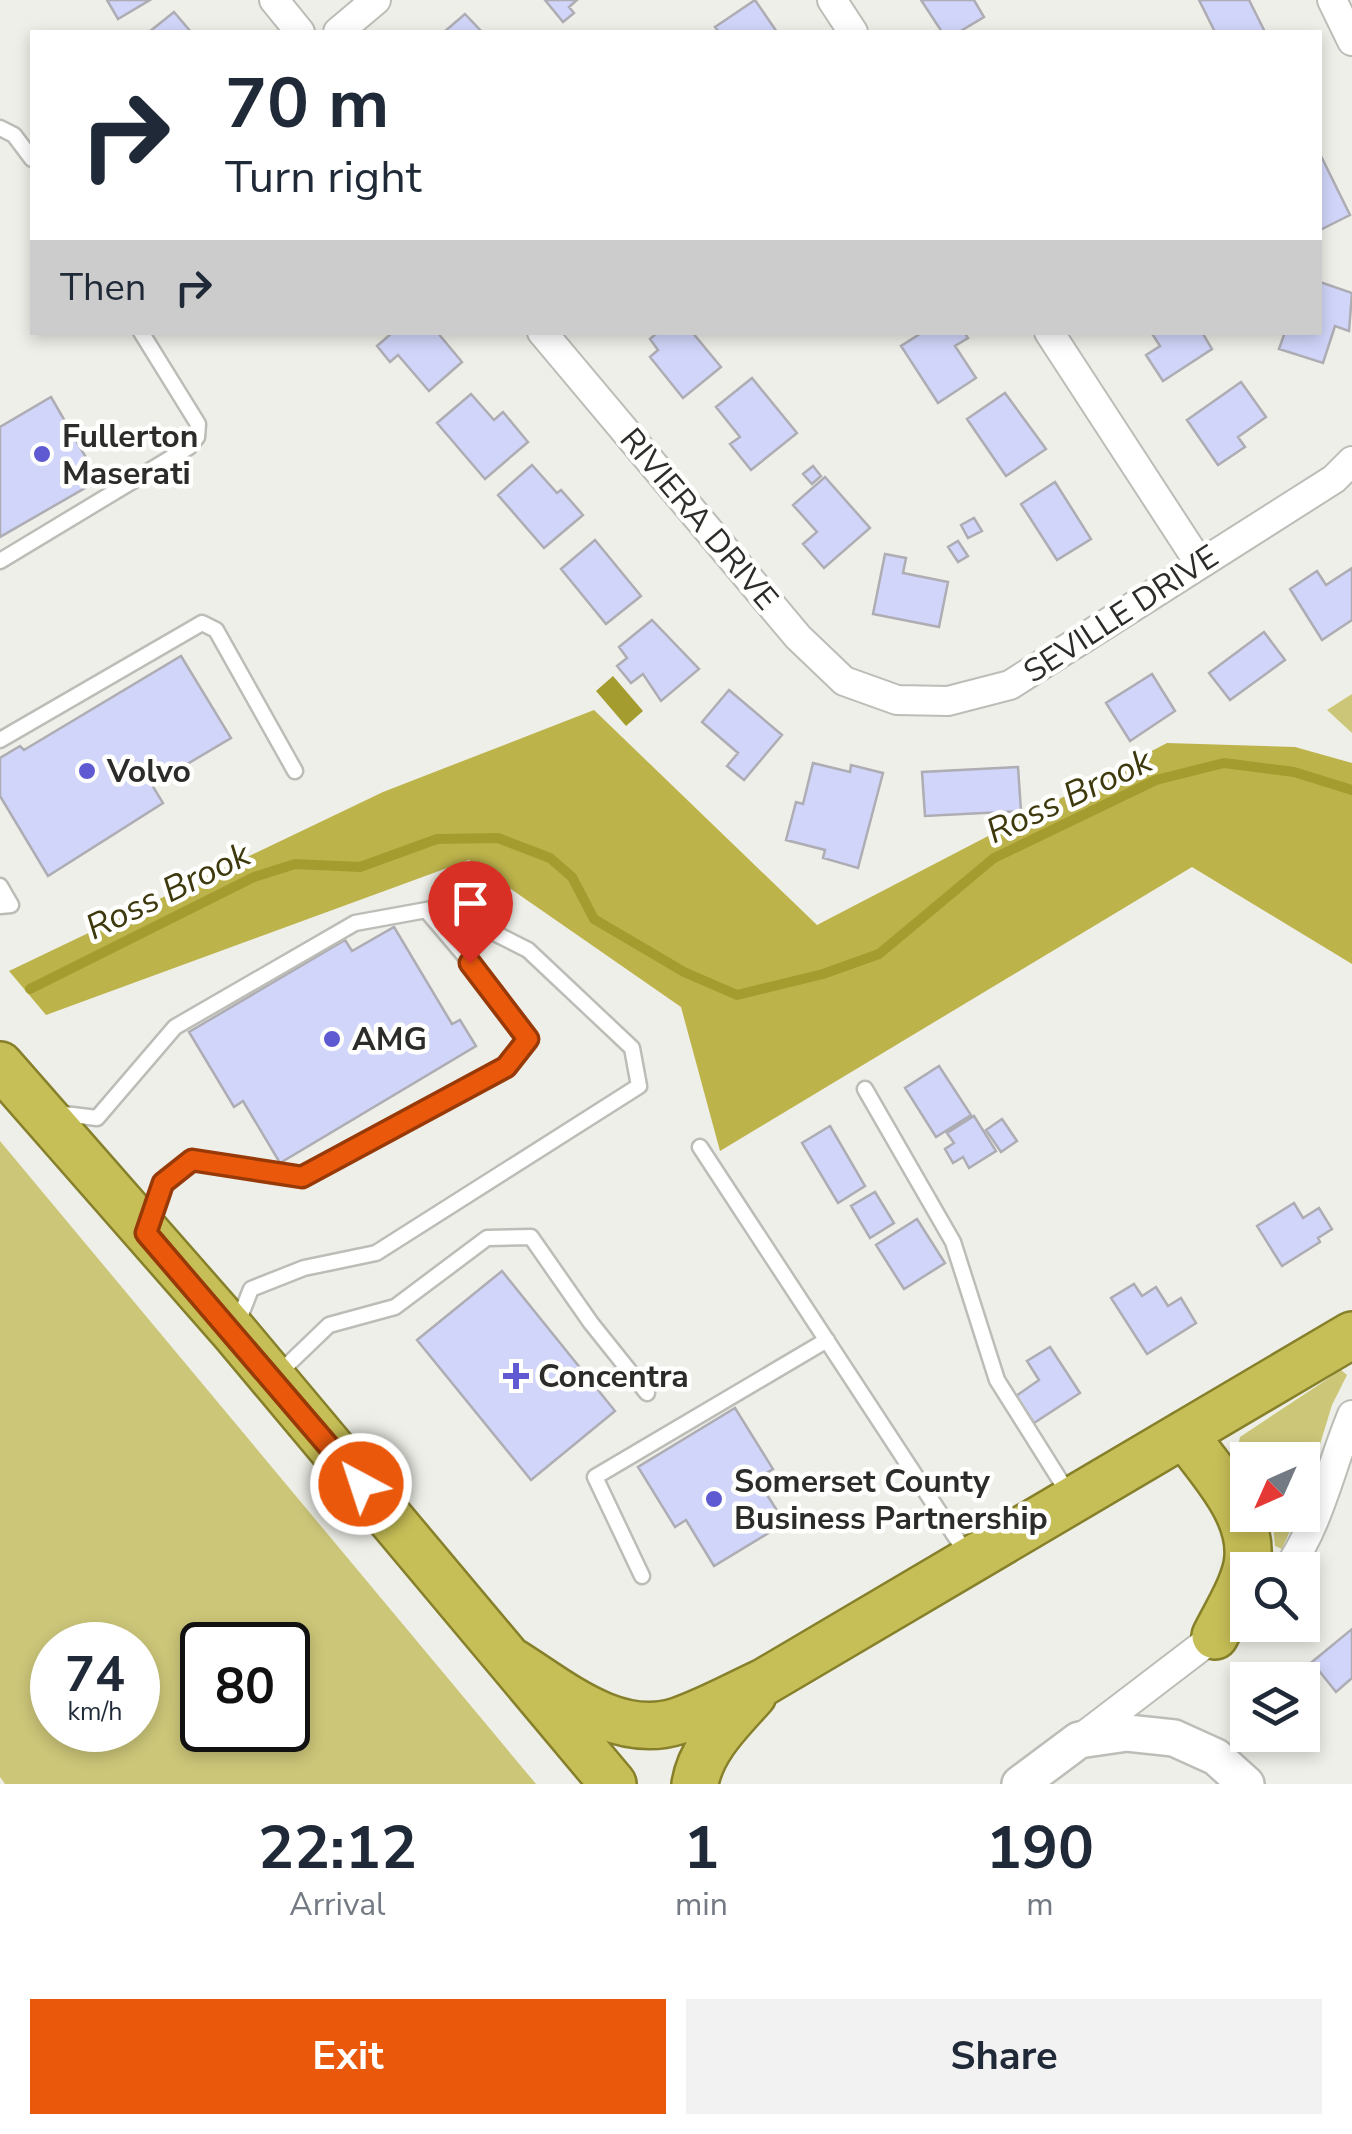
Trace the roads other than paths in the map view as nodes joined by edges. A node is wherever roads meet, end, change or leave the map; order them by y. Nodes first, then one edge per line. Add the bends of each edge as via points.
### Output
1 (274, 0) edge
2 (376, 0) edge
3 (832, 0) edge
4 (1332, 0) edge
5 (298, 30) edge
6 (340, 30) edge
7 (853, 30) edge
8 (1352, 42) edge
9 (0, 128) edge
10 (30, 156) edge
11 (143, 335) edge
12 (545, 335) edge
13 (1051, 335) edge
14 (1352, 462) edge
15 (0, 561) edge
16 (1200, 564) junction
17 (868, 690) joint
18 (0, 740) edge
19 (295, 771) dead end
20 (0, 886) edge
21 (0, 906) edge
22 (426, 910) junction
23 (0, 1065) edge
24 (865, 1089) dead end
25 (40, 1112) junction
26 (700, 1147) dead end
27 (146, 1233) junction
28 (234, 1332) junction
29 (1352, 1335) edge
30 (827, 1340) junction
31 (272, 1379) junction
32 (647, 1393) dead end
33 (1352, 1416) edge
34 (1184, 1434) junction
35 (1073, 1501) junction
36 (1248, 1552) edge
37 (1300, 1552) edge
38 (971, 1561) junction
39 (642, 1576) dead end
40 (1230, 1624) edge
41 (513, 1662) junction
42 (764, 1682) junction
43 (1078, 1740) junction
44 (613, 1784) edge
45 (696, 1784) edge
46 (1020, 1784) edge
47 (1246, 1784) edge

1 - 5 street
2 - 6 street
3 - 7 street
4 - 8 street
9 - 10 lane
11 - 15 lane via 198,424 197,436
12 - 17 street, RIVIERA DRIVE via 798,637 844,681
13 - 16 street
14 - 16 street, SEVILLE DRIVE
16 - 17 street, SEVILLE DRIVE via 1010,685 948,702 897,700
18 - 19 lane via 202,623 216,630
20 - 21 lane via 11,905
22 - 25 lane via 355,923 174,1027 97,1118
22 - 27 lane via 528,1039 506,1067 302,1177 192,1160 163,1183
22 - 28 lane via 443,907 528,950 632,1048 639,1086 376,1254 304,1268 251,1289
23 - 25 highway
24 - 35 lane via 953,1242 997,1380
25 - 27 highway
26 - 30 lane
27 - 28 highway
28 - 31 highway
29 - 34 highway
30 - 38 lane
30 - 39 lane via 595,1477
31 - 32 lane via 329,1325 395,1307 487,1238 531,1237
31 - 41 highway
33 - 37 street
34 - 35 highway
34 - 36 highway via 1231,1499
35 - 38 highway
38 - 42 highway
40 - 43 street
41 - 42 highway via 604,1717 648,1726 674,1722
41 - 44 highway
42 - 45 highway via 716,1738
43 - 46 street
43 - 47 street via 1174,1738 1216,1757

